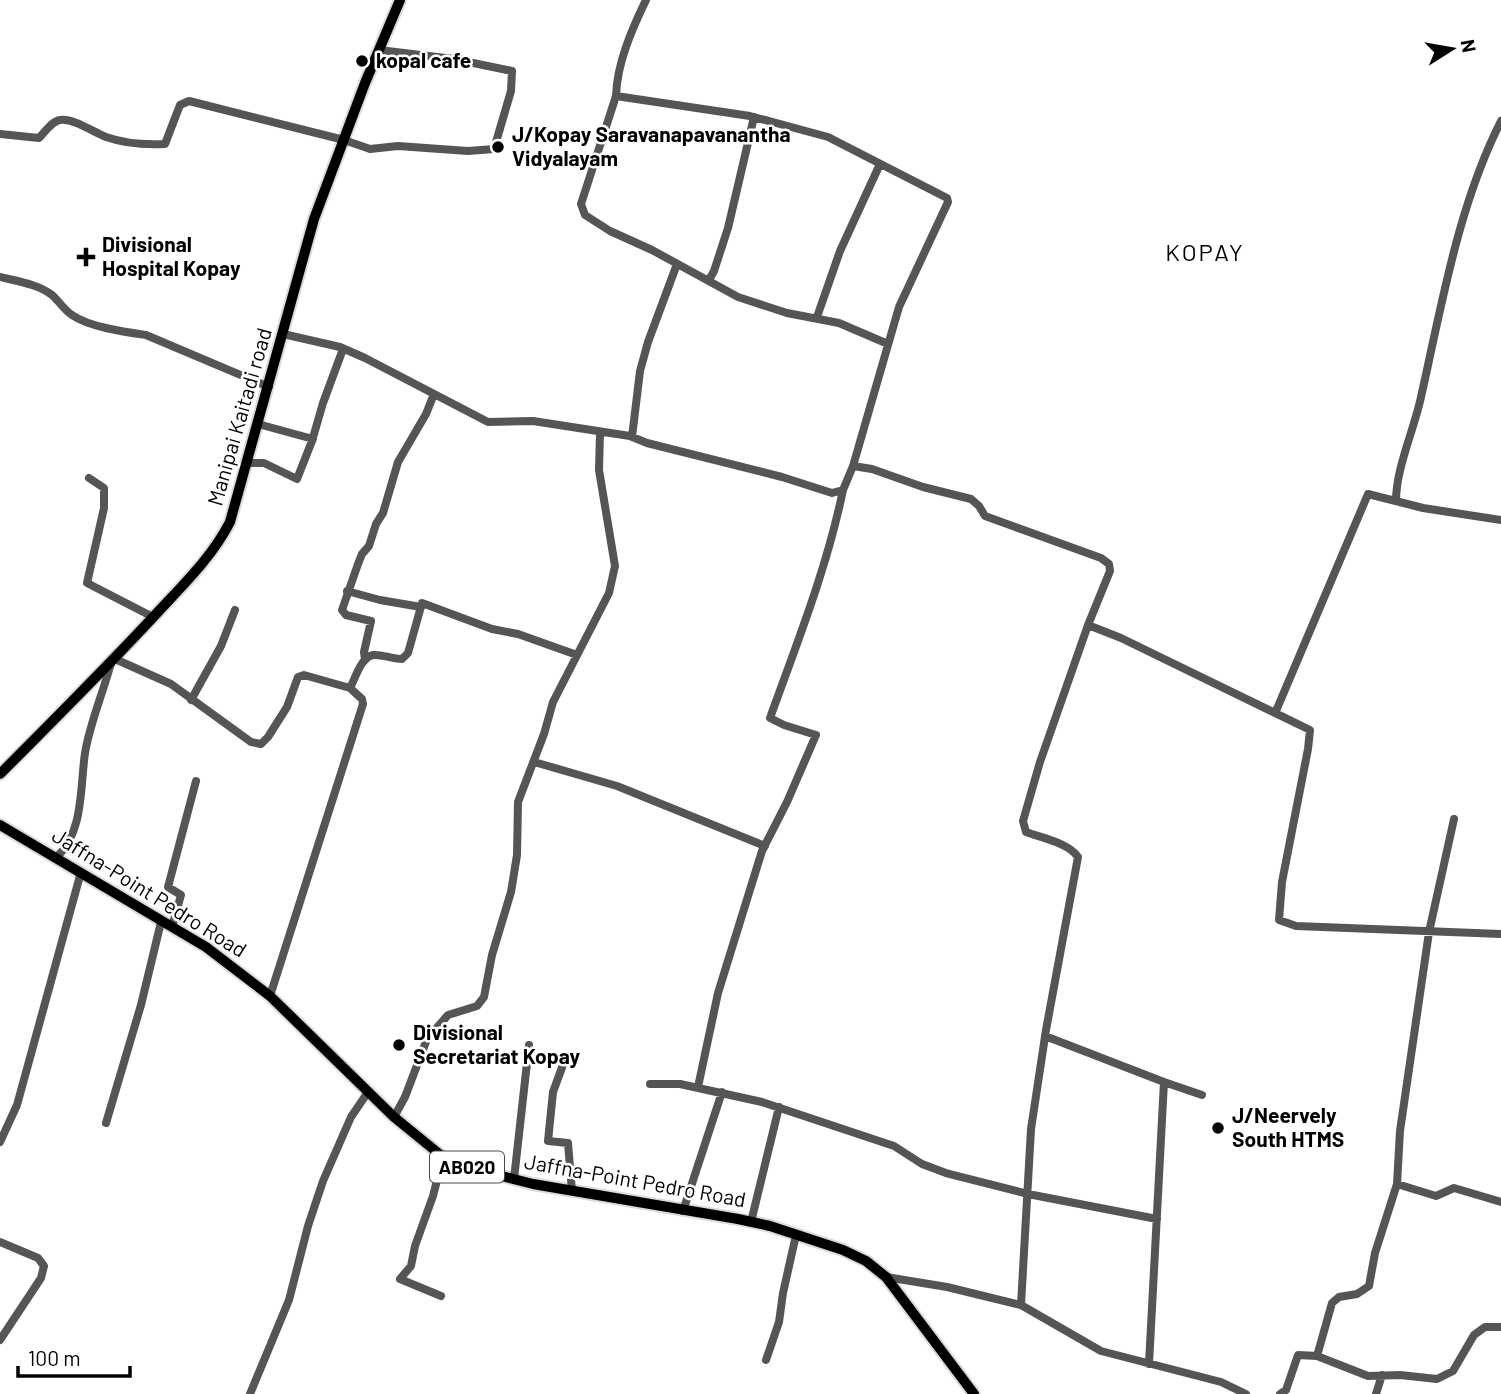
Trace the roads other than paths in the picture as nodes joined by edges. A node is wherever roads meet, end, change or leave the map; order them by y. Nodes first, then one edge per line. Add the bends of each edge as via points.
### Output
1 (400, 0) edge
2 (646, 0) edge
3 (379, 50) junction
4 (616, 96) junction
5 (754, 117) junction
6 (1501, 121) edge
7 (0, 134) edge
8 (344, 140) junction
9 (880, 164) junction
10 (677, 264) junction
11 (0, 277) edge
12 (709, 280) junction
13 (817, 317) junction
14 (283, 334) junction
15 (888, 344) junction
16 (343, 349) junction
17 (269, 387) junction
18 (434, 394) junction
19 (258, 424) junction
20 (600, 433) junction
21 (632, 437) junction
22 (313, 439) junction
23 (247, 464) junction
24 (853, 466) junction
25 (89, 478) dead end
26 (843, 489) junction
27 (1396, 501) junction
28 (1501, 520) edge
29 (348, 591) junction
30 (421, 607) junction
31 (235, 610) dead end
32 (153, 617) junction
33 (1088, 625) junction
34 (577, 655) junction
35 (365, 660) junction
36 (113, 661) junction
37 (350, 688) junction
38 (191, 700) junction
39 (1276, 712) junction
40 (534, 762) junction
41 (0, 774) edge
42 (196, 781) dead end
43 (1454, 819) dead end
44 (0, 825) edge
45 (765, 846) junction
46 (57, 857) junction
47 (82, 872) junction
48 (161, 922) junction
49 (172, 928) junction
50 (1429, 932) junction
51 (1501, 934) edge
52 (270, 996) junction
53 (1045, 1036) junction
54 (529, 1045) dead end
55 (564, 1062) dead end
56 (1164, 1082) junction
57 (650, 1084) dead end
58 (698, 1087) junction
59 (722, 1091) junction
60 (368, 1092) junction
61 (1202, 1095) dead end
62 (779, 1107) junction
63 (394, 1117) junction
64 (106, 1123) dead end
65 (0, 1142) edge
66 (443, 1157) junction
67 (514, 1179) junction
68 (1397, 1184) junction
69 (572, 1191) junction
70 (1028, 1194) junction
71 (1501, 1202) edge
72 (683, 1211) junction
73 (1157, 1219) junction
74 (751, 1222) junction
75 (796, 1235) junction
76 (0, 1242) edge
77 (886, 1277) junction
78 (441, 1296) dead end
79 (1021, 1305) junction
80 (1501, 1327) edge
81 (0, 1339) edge
82 (1317, 1356) junction
83 (766, 1360) dead end
84 (1149, 1364) junction
85 (1382, 1375) junction
86 (250, 1394) edge
87 (975, 1394) edge
88 (1246, 1394) edge
89 (1280, 1394) edge
90 (1376, 1394) edge

1 - 3 main road, Manipai Kaitadi road
2 - 4 street via 626,50
3 - 8 main road, Manipai Kaitadi road
3 - 8 street via 512,71 496,146 468,151 397,146 377,150
4 - 5 street
4 - 10 street via 581,204 585,215 610,231
5 - 9 street via 828,137
5 - 12 street via 728,228
6 - 27 street via 1455,245
7 - 8 street via 39,138 59,120 142,146 165,144 180,105 189,101
8 - 14 main road, Manipai Kaitadi road via 314,219
9 - 13 street via 840,251
9 - 15 street via 948,202 899,307
10 - 12 street
10 - 21 street via 640,371
11 - 17 street via 50,293 72,315 88,322 146,335
12 - 13 street via 738,297
13 - 15 street
14 - 16 street
14 - 17 main road, Manipai Kaitadi road
15 - 24 street
16 - 18 street
16 - 22 street
17 - 19 main road, Manipai Kaitadi road
18 - 20 street via 488,422 533,421
18 - 29 street via 398,461 373,539
19 - 22 street
19 - 23 main road, Manipai Kaitadi road
20 - 21 street
20 - 34 street via 599,470 615,566 609,593
21 - 26 street via 832,493
22 - 23 street via 297,479 264,463
23 - 32 main road, Manipai Kaitadi road via 220,542
24 - 26 street
24 - 33 street via 971,499 985,516 1101,558 1110,572
25 - 32 street via 104,488 104,508 87,583
26 - 45 street via 820,578 770,718 816,735
27 - 28 street
27 - 39 street via 1368,494
29 - 30 street
29 - 35 street via 342,610 371,621
30 - 34 street via 422,603
30 - 35 street via 408,653 402,659 373,655
31 - 38 street
32 - 36 main road, Manipai Kaitadi road
33 - 39 street
33 - 53 street via 1023,821 1026,832 1075,852 1078,858
34 - 40 street via 553,702
35 - 37 street
36 - 38 street via 171,684
36 - 41 main road, Manipai Kaitadi road
36 - 46 street via 85,751 78,815
37 - 38 street via 298,677 287,707 261,744 251,742
37 - 52 street via 363,704
39 - 50 street via 1310,730 1279,920 1296,926
40 - 45 street via 617,786
40 - 63 street via 519,802 511,892 484,996 477,1006 448,1014 428,1039
42 - 49 street via 168,887 181,895
43 - 50 street
44 - 46 main road, Jaffna-Point Pedro Road / AB020
45 - 58 street via 718,993
46 - 47 main road, Jaffna-Point Pedro Road / AB020
47 - 48 main road, Jaffna-Point Pedro Road / AB020
47 - 65 street via 17,1105
48 - 49 main road, Jaffna-Point Pedro Road / AB020
48 - 64 street
49 - 52 main road, Jaffna-Point Pedro Road / AB020 via 206,947
50 - 51 street
50 - 68 street via 1400,1131
52 - 60 main road, Jaffna-Point Pedro Road / AB020
53 - 56 street
53 - 70 street via 1031,1129
54 - 67 street
55 - 69 street via 553,1092 548,1141 568,1143
56 - 61 street
56 - 73 street
57 - 58 street
58 - 59 street
59 - 62 street
59 - 72 street
60 - 63 main road, Jaffna-Point Pedro Road / AB020
60 - 86 street via 351,1117 323,1181 289,1300
62 - 70 street via 894,1146 946,1174
62 - 74 street
63 - 66 main road, Jaffna-Point Pedro Road / AB020
66 - 67 main road, Jaffna-Point Pedro Road / AB020
66 - 78 street via 411,1266 400,1279
67 - 69 main road, Jaffna-Point Pedro Road / AB020
68 - 71 street via 1436,1196 1454,1188
68 - 82 street via 1368,1286 1332,1303
69 - 72 main road, Jaffna-Point Pedro Road / AB020
70 - 73 street
70 - 79 street
72 - 74 main road, Jaffna-Point Pedro Road / AB020
73 - 84 street
74 - 75 main road, Jaffna-Point Pedro Road / AB020
75 - 77 main road, Jaffna-Point Pedro Road / AB020 via 843,1250
75 - 83 street via 779,1322
76 - 81 street via 38,1258 44,1266 41,1278
77 - 79 street
77 - 87 main road, Jaffna-Point Pedro Road / AB020
79 - 84 street via 1101,1351
80 - 85 street via 1485,1327 1474,1335 1453,1371 1437,1379
82 - 85 street via 1368,1376
82 - 89 street via 1298,1355 1286,1390
84 - 88 street via 1221,1382
85 - 90 street

